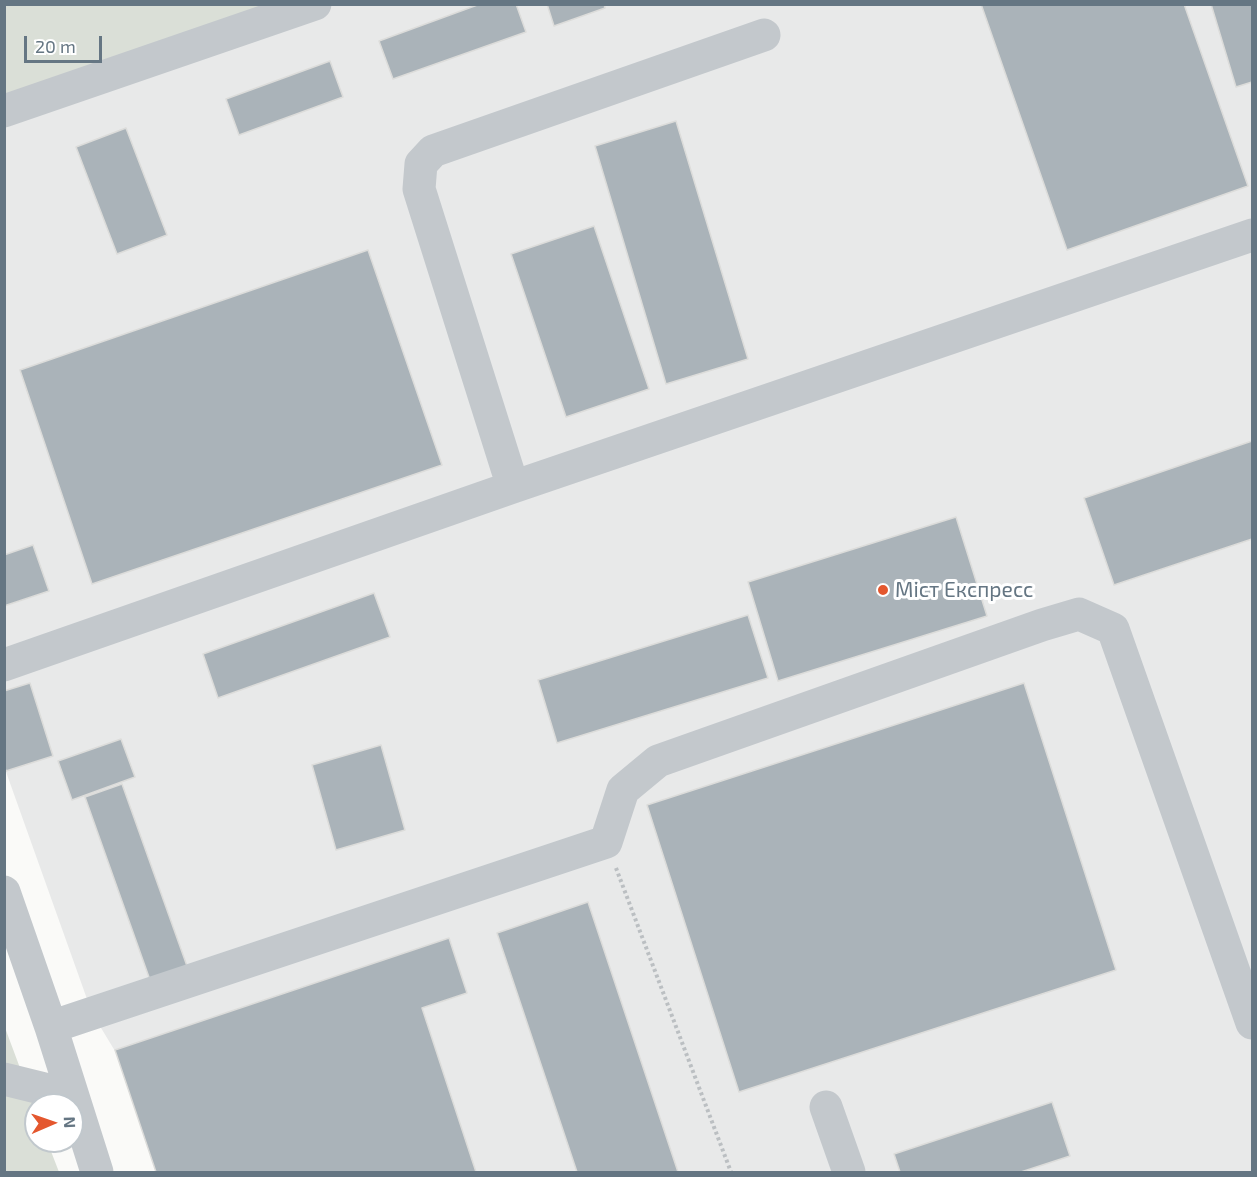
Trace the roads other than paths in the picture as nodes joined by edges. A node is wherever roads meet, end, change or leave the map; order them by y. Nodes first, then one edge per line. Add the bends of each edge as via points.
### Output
1 (315, 4) edge
2 (764, 35) dead end
3 (4, 111) edge
4 (1252, 235) edge
5 (513, 487) junction
6 (4, 665) edge
7 (4, 892) edge
8 (1252, 1023) edge
9 (51, 1027) junction
10 (4, 1079) edge
11 (61, 1093) edge
12 (72, 1093) edge
13 (826, 1107) dead end
14 (84, 1131) edge
15 (97, 1173) edge
16 (849, 1173) edge

1 - 3 street
2 - 5 street via 433,151 421,164 419,189
4 - 5 street
5 - 6 street
7 - 9 street
8 - 9 street via 1113,629 1079,614 658,761 623,790 606,842
9 - 12 street
10 - 11 street
13 - 16 street
14 - 15 street

